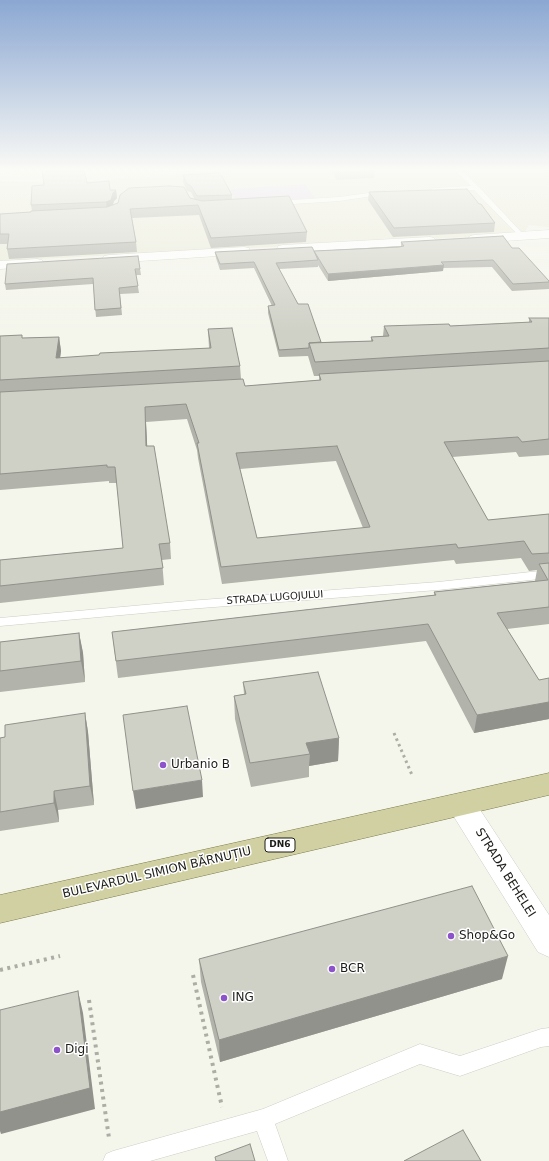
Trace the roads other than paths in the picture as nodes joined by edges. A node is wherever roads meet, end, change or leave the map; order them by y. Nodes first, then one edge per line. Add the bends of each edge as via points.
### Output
1 (511, 224) edge
2 (549, 234) edge
3 (522, 236) junction
4 (459, 239) edge
5 (443, 240) edge
6 (269, 250) edge
7 (253, 251) edge
8 (95, 260) edge
9 (47, 262) edge
10 (0, 265) edge
11 (549, 574) edge
12 (0, 622) edge
13 (549, 784) edge
14 (461, 804) junction
15 (0, 909) edge
16 (549, 942) edge
17 (549, 1037) edge
18 (262, 1119) junction
19 (111, 1153) edge
20 (278, 1161) edge

1 - 3 lane
2 - 3 street
3 - 4 street
5 - 6 street
7 - 8 street
9 - 10 street
11 - 12 lane, STRADA LUGOJULUI via 438,586
13 - 14 main road, BULEVARDUL SIMION BĂRNUȚIU / DN6
14 - 15 main road, BULEVARDUL SIMION BĂRNUȚIU / DN6
14 - 16 street, STRADA BEHELEI
17 - 18 lane via 460,1066 420,1054
18 - 19 lane
18 - 20 lane

